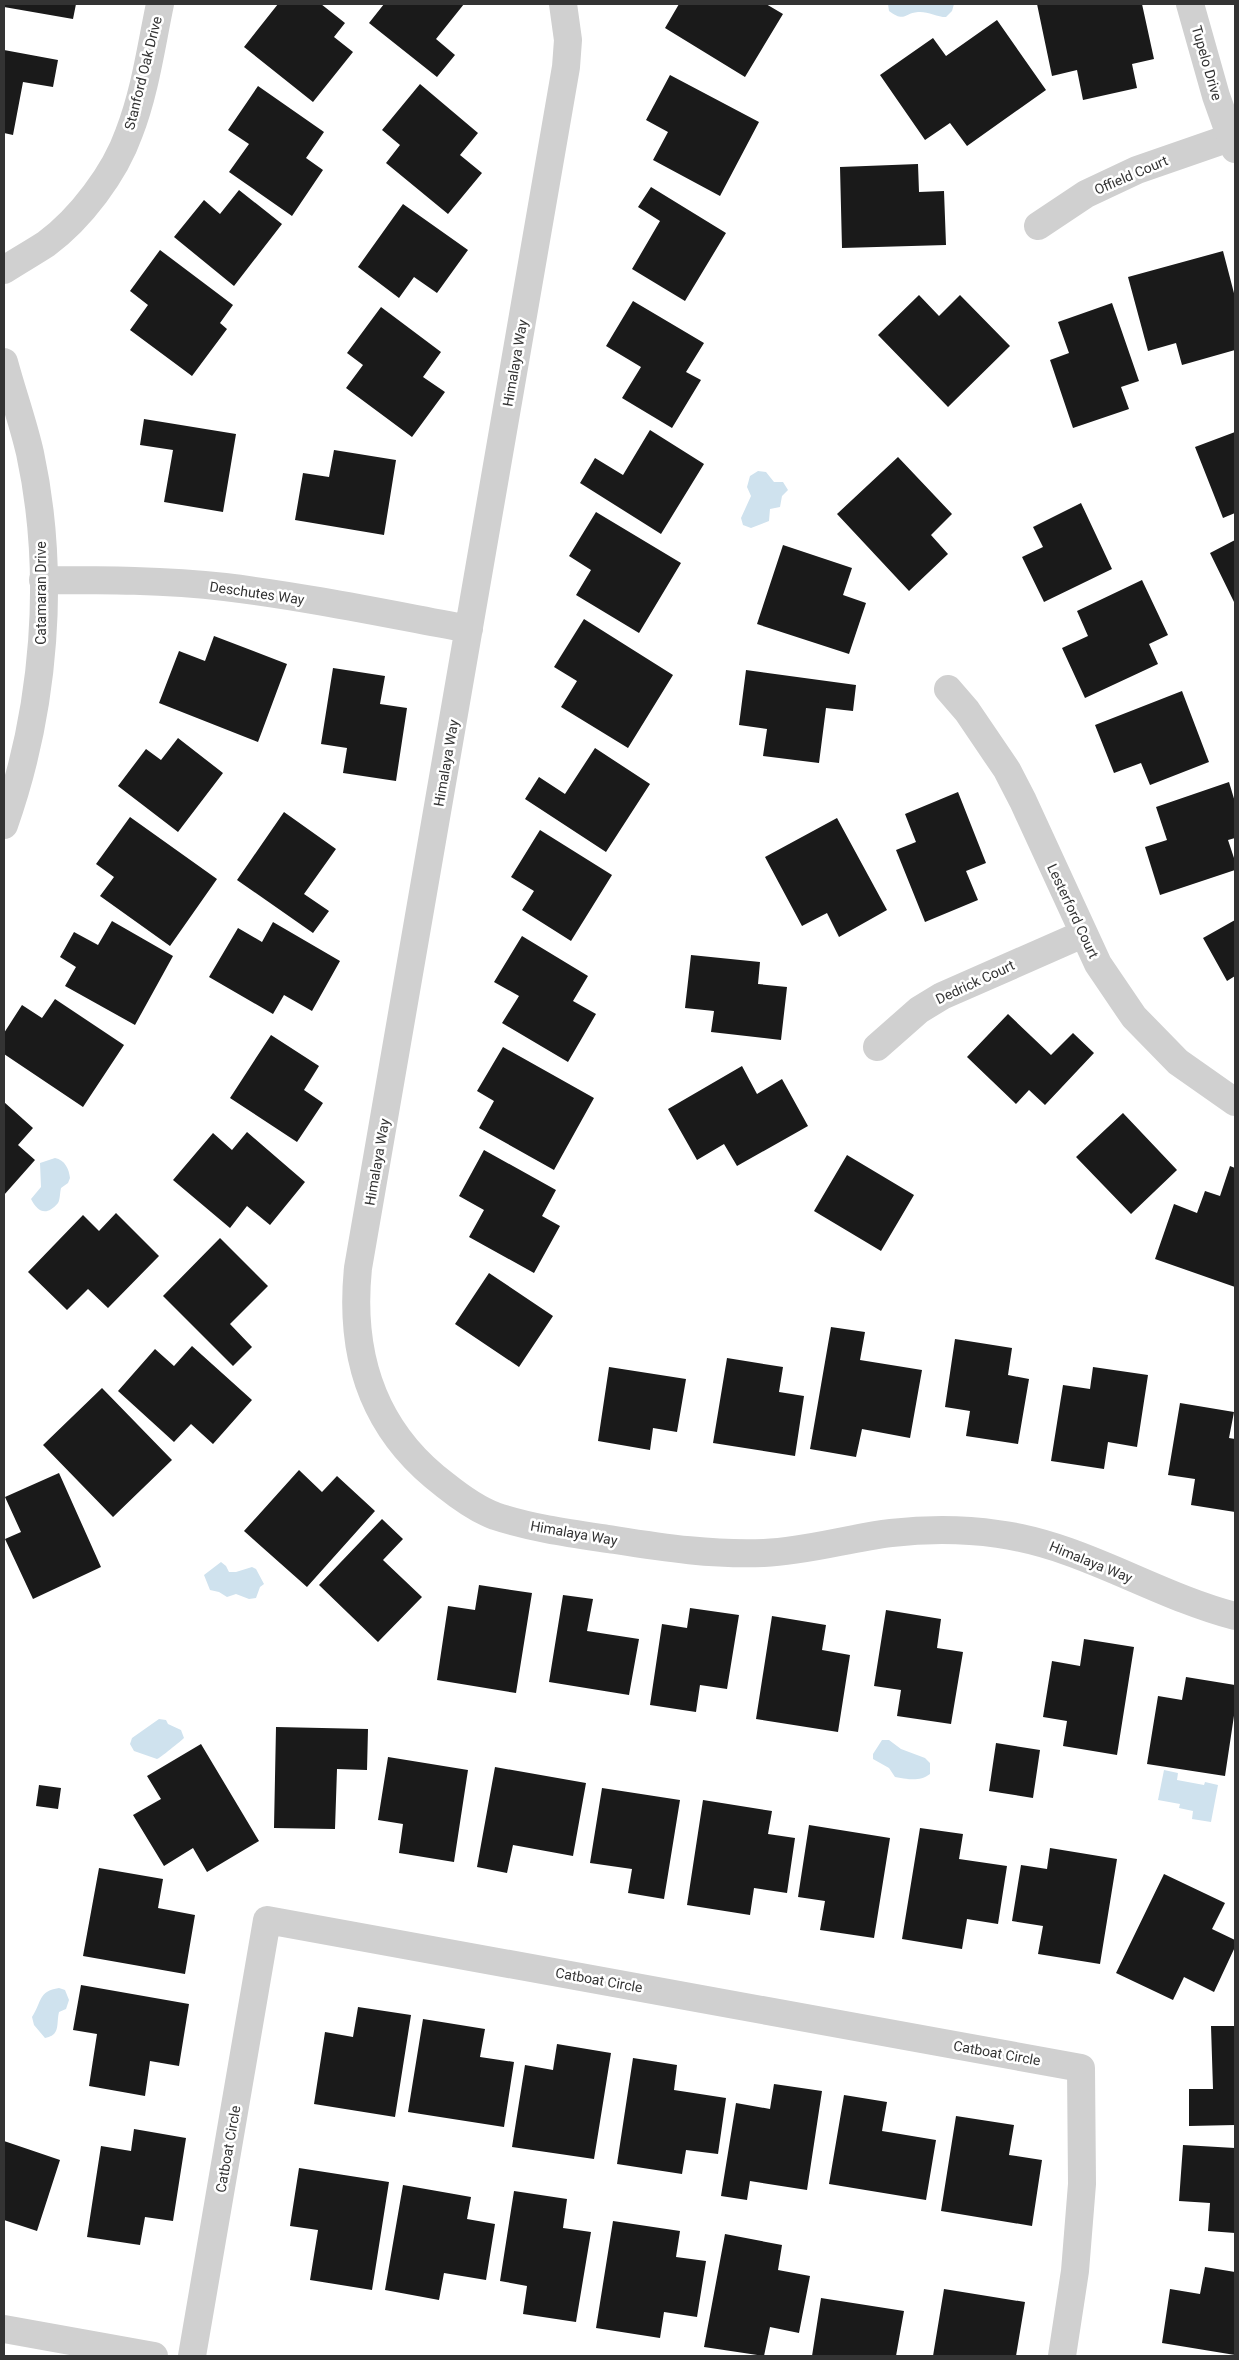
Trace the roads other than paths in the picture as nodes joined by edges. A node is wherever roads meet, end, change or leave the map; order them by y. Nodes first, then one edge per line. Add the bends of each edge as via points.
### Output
1 (160, 4) edge
2 (564, 4) edge
3 (1190, 4) edge
4 (1234, 141) edge
5 (1038, 226) dead end
6 (4, 270) edge
7 (4, 362) edge
8 (43, 580) junction
9 (469, 629) junction
10 (948, 689) dead end
11 (4, 825) edge
12 (1083, 934) junction
13 (877, 1046) dead end
14 (1235, 1102) edge
15 (1235, 1616) edge
16 (4, 2329) edge
17 (154, 2356) edge
18 (192, 2356) edge
19 (1062, 2356) edge

1 - 6 street, Stanford Oak Drive via 138,108 117,158 86,205 67,225 46,244
2 - 9 street, Himalaya Way via 568,40 566,67
3 - 4 street, Tupelo Drive
4 - 5 street, Offield Court via 1137,170 1086,194
7 - 8 street, Catamaran Drive via 30,454
8 - 9 street, Deschutes Way via 134,580 224,587 315,600
8 - 11 street, Catamaran Drive via 41,651 32,725
9 - 15 street, Himalaya Way via 355,1296 355,1324 366,1377 376,1403 405,1450 424,1470 468,1503 493,1515 545,1530 707,1553 798,1550 890,1533 944,1529 999,1534 1052,1545 1155,1590
10 - 12 street, Lesterford Court via 1007,770
12 - 13 street, Dedrick Court via 942,996 897,1027
12 - 14 street, Lesterford Court via 1098,964 1134,1017 1178,1062
16 - 17 street
18 - 19 street, Catboat Circle via 267,1920 1081,2068 1082,2184 1075,2271

